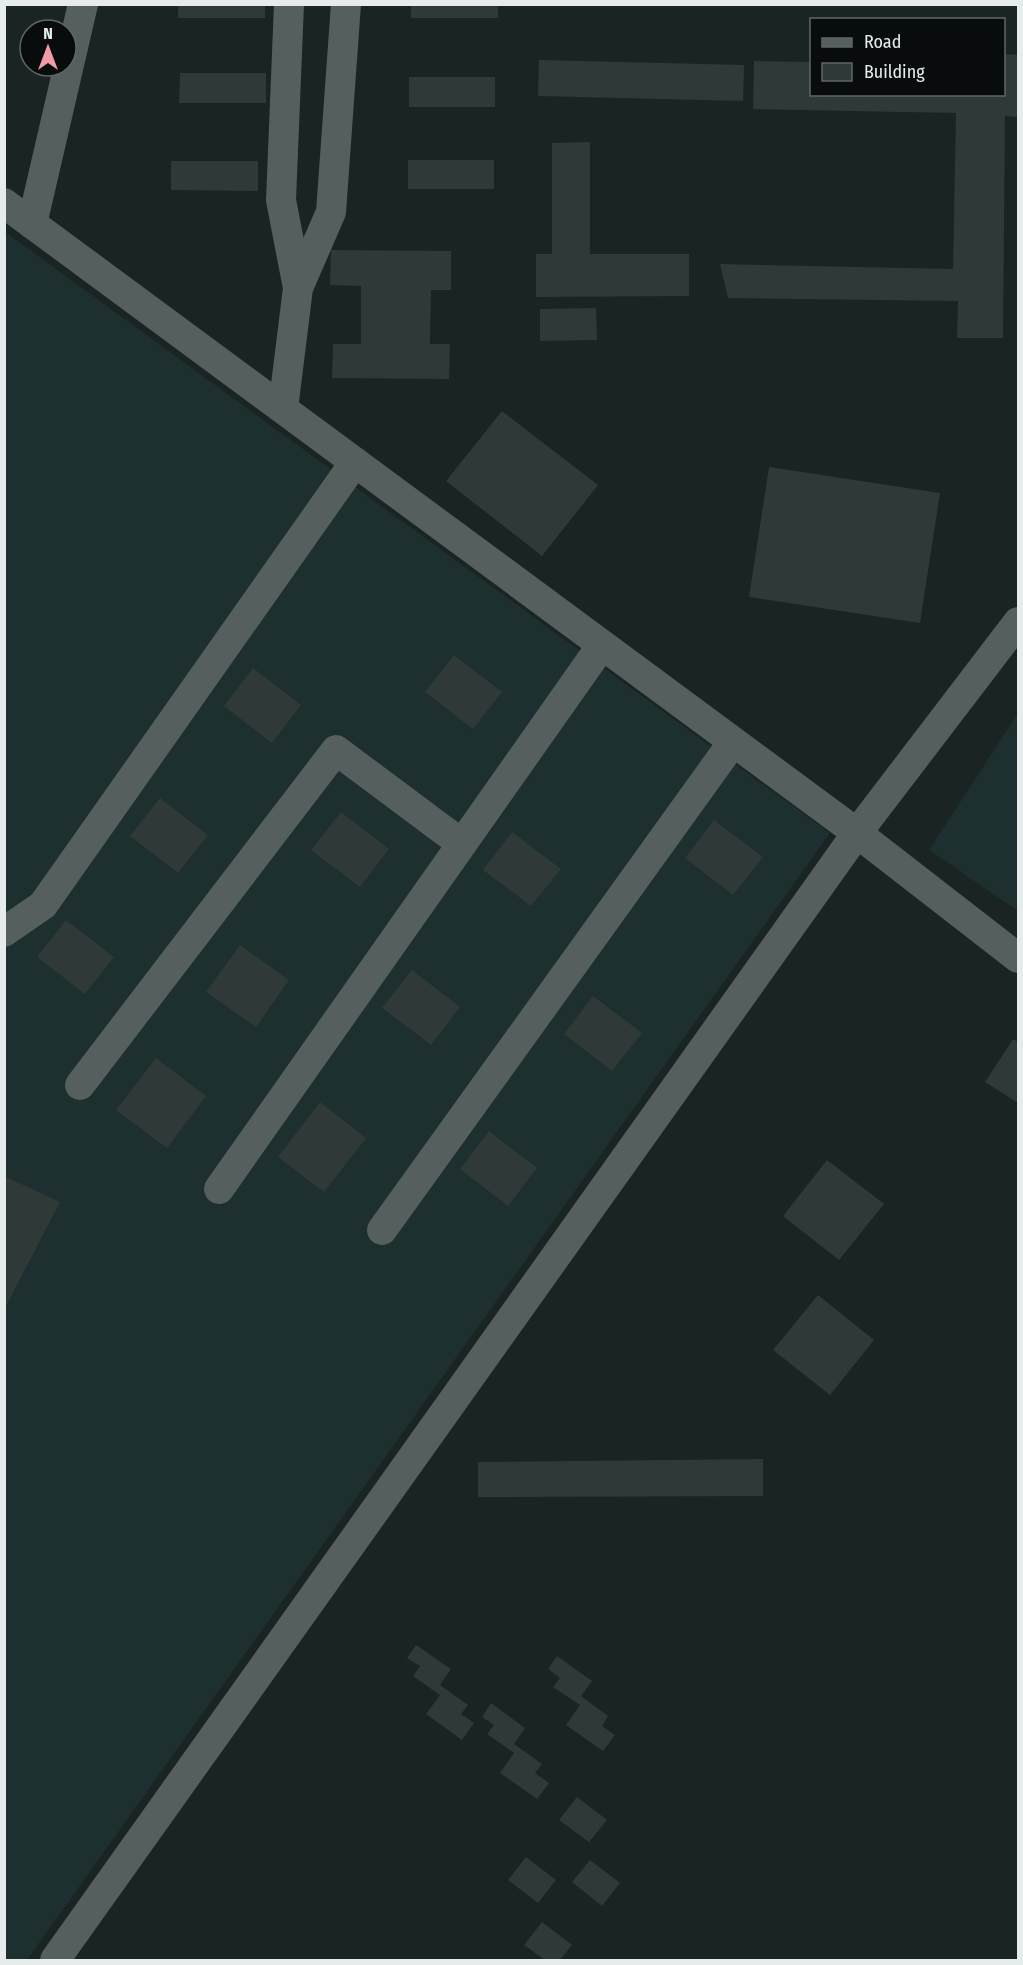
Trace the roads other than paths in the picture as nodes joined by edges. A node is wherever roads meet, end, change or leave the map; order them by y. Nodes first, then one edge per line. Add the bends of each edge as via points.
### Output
1 (82, 4) edge
2 (289, 4) edge
3 (346, 4) edge
4 (4, 203) edge
5 (32, 224) junction
6 (298, 288) junction
7 (283, 409) junction
8 (355, 462) junction
9 (1018, 622) edge
10 (603, 645) junction
11 (734, 742) junction
12 (857, 833) junction
13 (462, 844) junction
14 (4, 932) edge
15 (1018, 958) edge
16 (80, 1085) dead end
17 (219, 1189) dead end
18 (382, 1230) dead end
19 (55, 1960) edge

1 - 5 street
2 - 6 street via 280,200
3 - 6 street via 331,212
4 - 5 street
5 - 7 street
6 - 7 street
7 - 8 street
8 - 10 street
8 - 14 street via 43,905
9 - 12 street
10 - 11 street
10 - 13 street
11 - 12 street
11 - 18 street
12 - 15 street
12 - 19 street
13 - 16 street via 336,750
13 - 17 street

